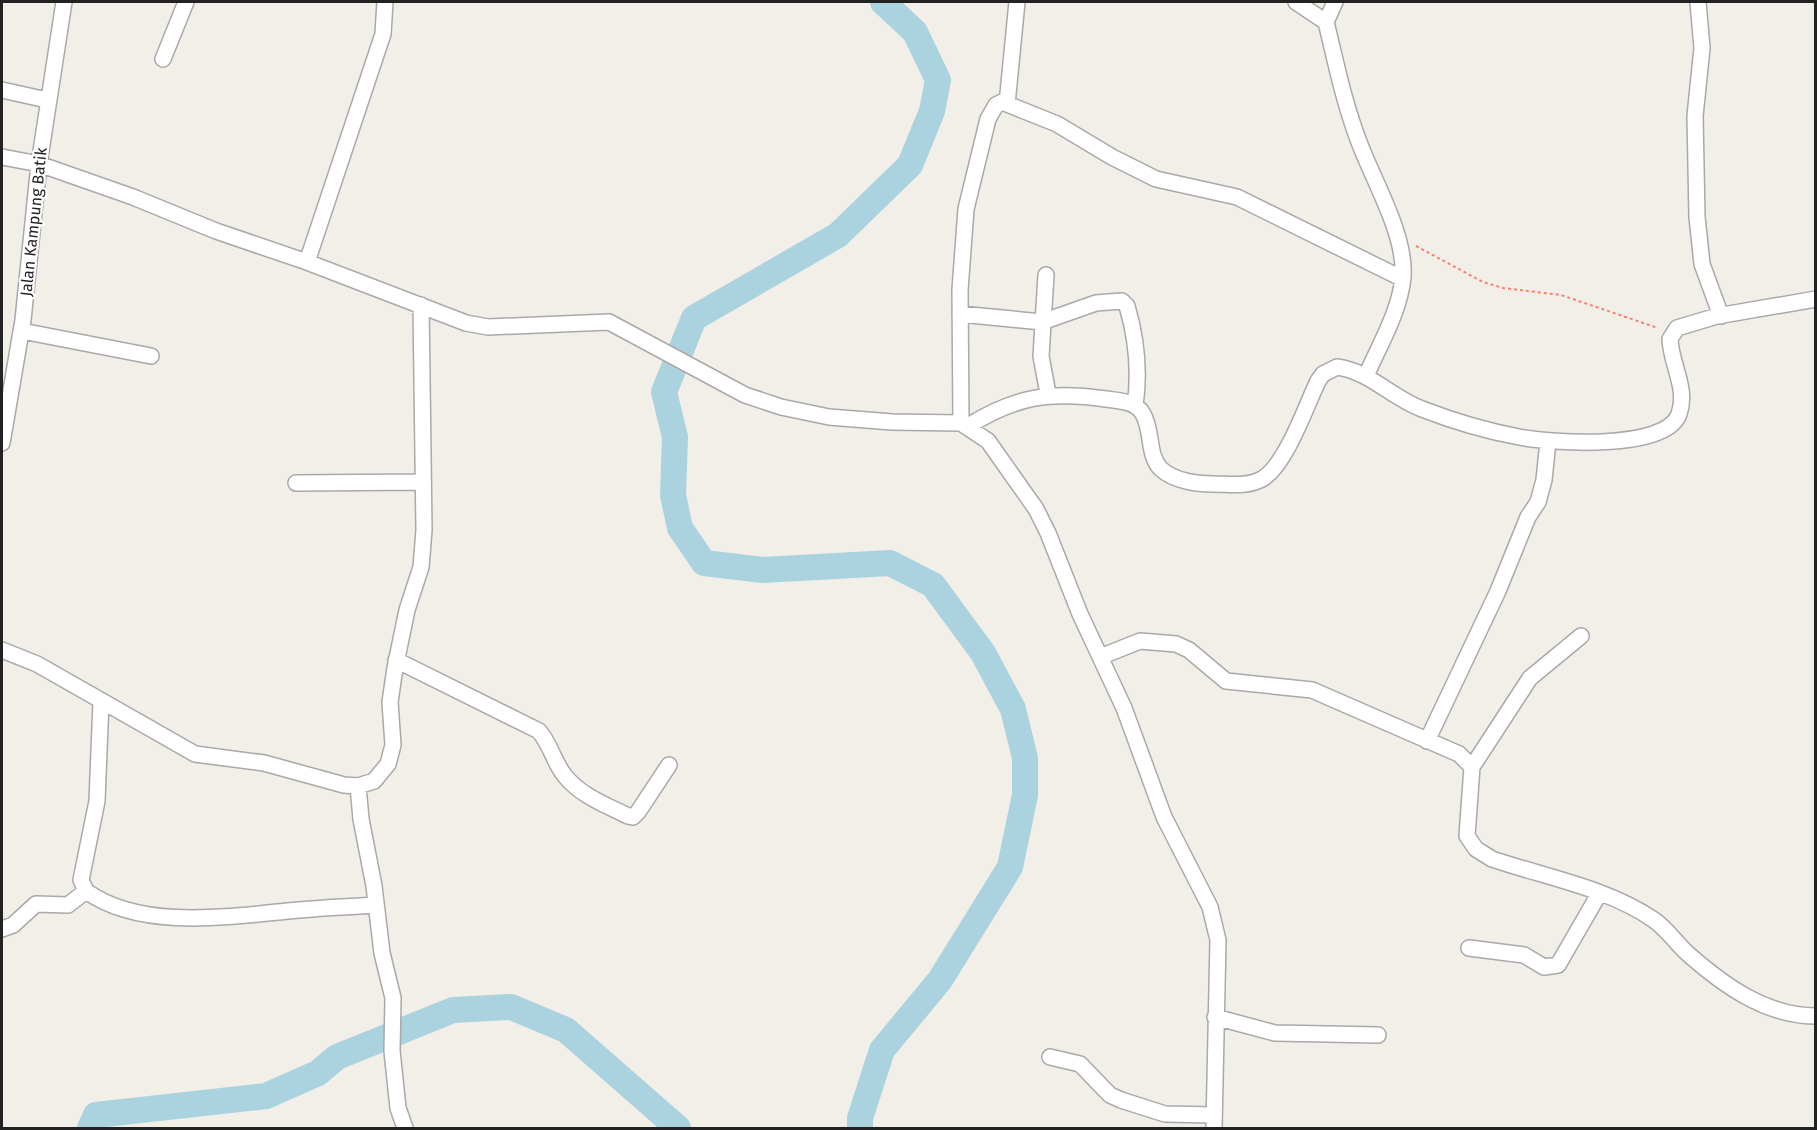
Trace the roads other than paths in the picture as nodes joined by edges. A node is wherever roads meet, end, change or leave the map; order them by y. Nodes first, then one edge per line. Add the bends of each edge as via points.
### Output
1 (64, 2) edge
2 (186, 2) edge
3 (386, 2) edge
4 (1017, 2) edge
5 (1296, 2) edge
6 (1335, 2) edge
7 (1698, 2) edge
8 (1326, 22) junction
9 (163, 59) dead end
10 (2, 90) edge
11 (47, 100) junction
12 (1007, 104) junction
13 (2, 157) edge
14 (39, 164) junction
15 (307, 262) junction
16 (1046, 275) dead end
17 (1403, 279) junction
18 (1815, 299) edge
19 (421, 305) junction
20 (960, 315) junction
21 (1721, 316) junction
22 (1042, 322) junction
23 (22, 331) junction
24 (151, 356) dead end
25 (1366, 376) junction
26 (1048, 394) junction
27 (5, 404) edge
28 (1135, 406) junction
29 (964, 424) junction
30 (1548, 441) junction
31 (2, 443) edge
32 (423, 482) junction
33 (296, 483) dead end
34 (1581, 636) dead end
35 (2, 650) edge
36 (1100, 657) junction
37 (396, 660) junction
38 (101, 701) junction
39 (1427, 741) junction
40 (669, 765) dead end
41 (1472, 767) junction
42 (358, 786) junction
43 (86, 891) junction
44 (1599, 894) junction
45 (376, 905) junction
46 (2, 929) edge
47 (1469, 948) dead end
48 (1815, 1016) edge
49 (1215, 1017) junction
50 (1378, 1035) dead end
51 (1050, 1057) dead end
52 (1214, 1122) edge
53 (405, 1128) edge

1 - 11 street, Jalan Kampung Batik
2 - 9 street
3 - 15 street via 383,34
4 - 12 street
5 - 8 street
6 - 8 street
7 - 21 street via 1702,48 1695,116 1697,217 1702,264
8 - 17 street via 1358,141 1400,246
10 - 11 street
11 - 14 street, Jalan Kampung Batik
12 - 17 street via 1057,124 1156,179 1237,197
12 - 20 street via 996,105 988,119 969,191
13 - 14 street
14 - 15 street
14 - 23 street, Jalan Kampung Batik
15 - 19 street
16 - 22 street
17 - 25 street
18 - 21 street
19 - 29 street via 488,327 609,322 745,395 781,407 828,417
19 - 32 street
20 - 22 street
20 - 29 street
21 - 30 street via 1685,324 1672,332 1671,354 1682,393 1676,422 1654,434 1630,439
22 - 26 street via 1041,356
22 - 28 street via 1096,303 1122,301 1127,306 1137,347
23 - 24 street
23 - 27 street, Jalan Kampung Batik
25 - 28 street via 1337,368 1323,374 1277,466 1247,485 1204,484 1162,470 1153,455 1143,412
25 - 30 street via 1421,409 1491,430
26 - 28 street via 1080,395
26 - 29 street
27 - 31 street, Jalan Kampung Batik
29 - 36 street via 988,441 1036,508
30 - 39 street via 1540,496
32 - 33 street
32 - 37 street via 421,567
34 - 41 street via 1530,678
35 - 38 street via 37,664
36 - 39 street via 1140,641 1176,644 1226,681 1312,690
36 - 49 street via 1124,708 1164,817 1210,907 1218,940
37 - 40 street via 539,731 564,775 583,793 628,816 638,812
37 - 42 street via 390,702 393,745 388,764 374,781
38 - 42 street via 195,754 264,763 329,783
38 - 43 street via 97,801 81,880
39 - 41 street via 1459,754
41 - 44 street via 1467,836 1476,849 1492,859
42 - 45 street
43 - 45 street via 136,912 176,918 244,917
43 - 46 street via 68,905 36,904 13,925
44 - 47 street via 1558,965 1544,967 1524,955
44 - 48 street via 1655,921 1737,993 1785,1011
45 - 53 street via 393,998 392,1051 398,1108
49 - 50 street via 1275,1033
49 - 52 street
51 - 52 street via 1080,1064 1120,1100 1165,1114

